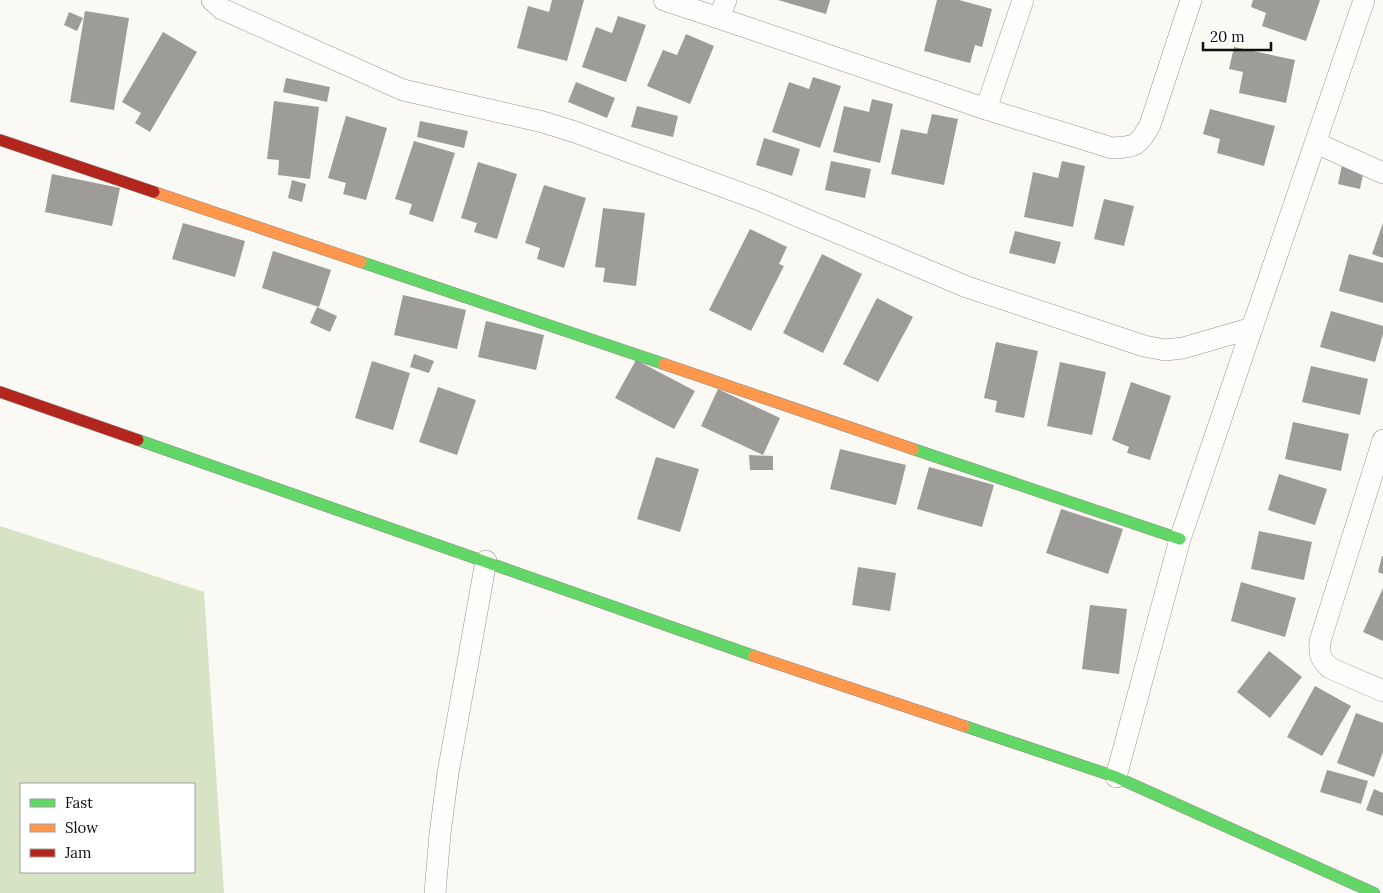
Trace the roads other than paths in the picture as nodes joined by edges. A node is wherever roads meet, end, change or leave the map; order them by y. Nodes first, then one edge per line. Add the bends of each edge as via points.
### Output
1 (212, 0) edge
2 (664, 0) edge
3 (1023, 0) edge
4 (1191, 0) edge
5 (1364, 0) edge
6 (722, 9) edge
7 (986, 109) junction
8 (0, 140) edge
9 (1316, 143) junction
10 (1383, 173) edge
11 (1252, 328) junction
12 (0, 392) edge
13 (1383, 440) edge
14 (1180, 538) junction
15 (486, 561) junction
16 (1383, 691) edge
17 (1116, 777) junction
18 (435, 893) edge
19 (1374, 893) edge

1 - 11 street via 222,8 403,90 575,132 762,201 967,287 1144,346 1165,350 1183,348
2 - 6 street
3 - 7 street
4 - 7 street via 1150,125 1142,140 1132,147 1112,148
5 - 9 street
6 - 7 street
8 - 14 main road
9 - 10 street
9 - 11 street
11 - 14 street
12 - 15 main road
13 - 16 street via 1319,652 1330,668
14 - 17 street
15 - 17 main road via 789,668
15 - 18 street via 448,773
17 - 19 main road

